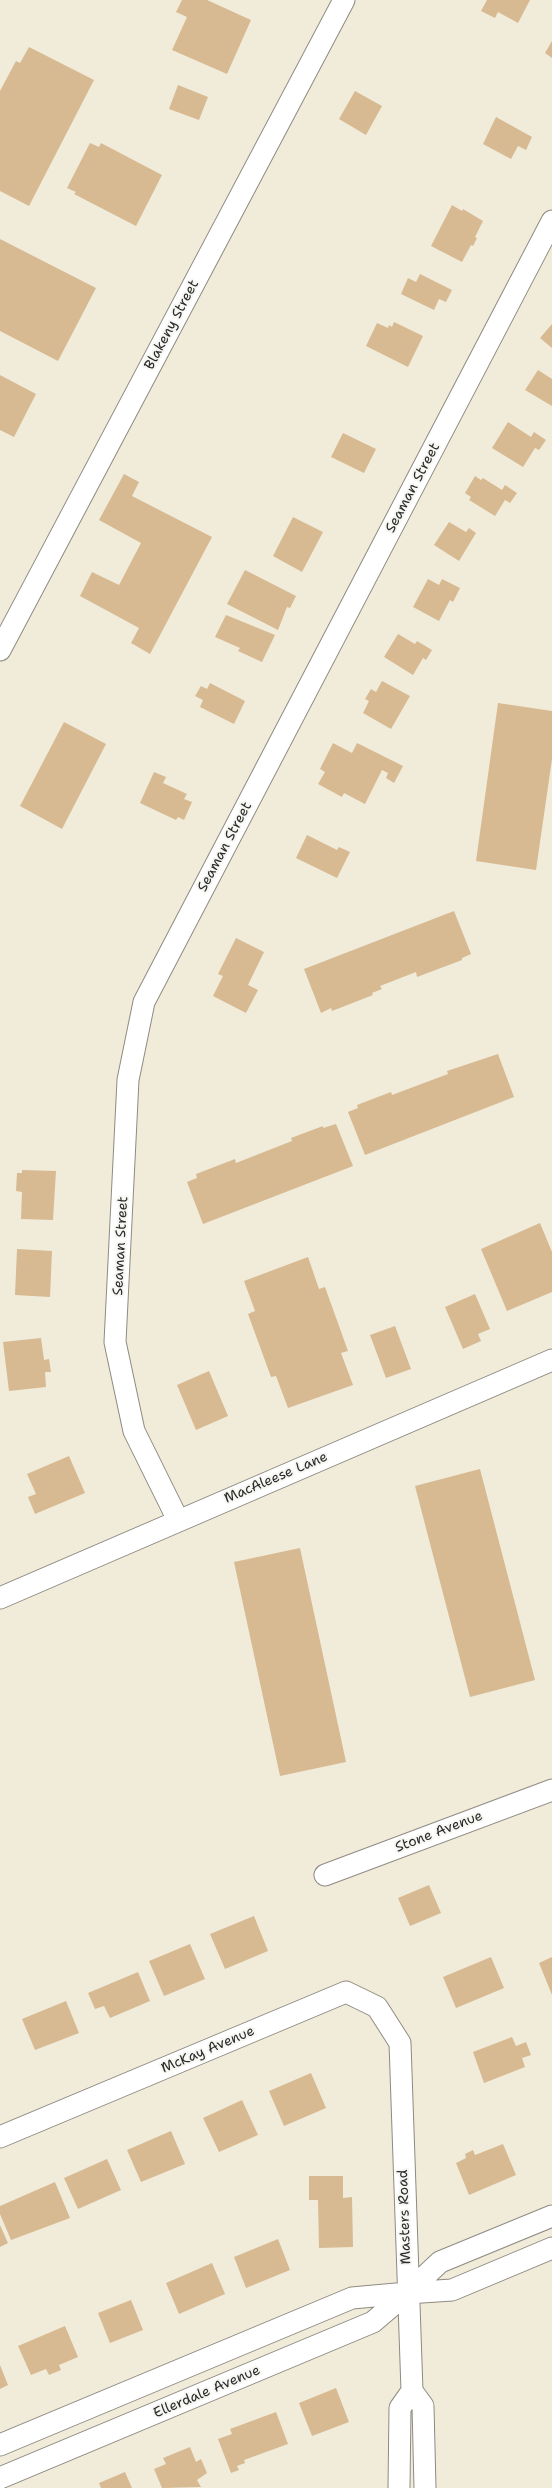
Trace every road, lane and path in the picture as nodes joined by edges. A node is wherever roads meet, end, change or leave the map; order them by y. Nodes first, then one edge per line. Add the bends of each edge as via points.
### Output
1 (344, 0) edge
2 (552, 221) edge
3 (0, 650) edge
4 (552, 1360) edge
5 (178, 1520) junction
6 (0, 1598) edge
7 (552, 1790) edge
8 (325, 1875) dead end
9 (400, 2043) joint
10 (0, 2137) edge
11 (552, 2216) edge
12 (552, 2248) edge
13 (407, 2293) junction
14 (412, 2391) junction
15 (0, 2444) edge
16 (0, 2478) edge
17 (399, 2488) edge
18 (424, 2488) edge

1 - 3 street, Blakeny Street
2 - 5 street, Seaman Street via 144,1002 128,1080 115,1342 134,1431
4 - 5 street, MacAleese Lane
5 - 6 street, MacAleese Lane
7 - 8 street, Stone Avenue
9 - 10 street, McKay Avenue via 377,2007 346,1992
9 - 13 street, Masters Road
11 - 13 street, Ellerdale Avenue via 440,2262
12 - 13 street via 452,2290
13 - 14 street, Masters Road
13 - 15 street via 352,2298
13 - 16 street, Ellerdale Avenue via 373,2322
14 - 17 street via 400,2408
14 - 18 street, Masters Road via 423,2406

